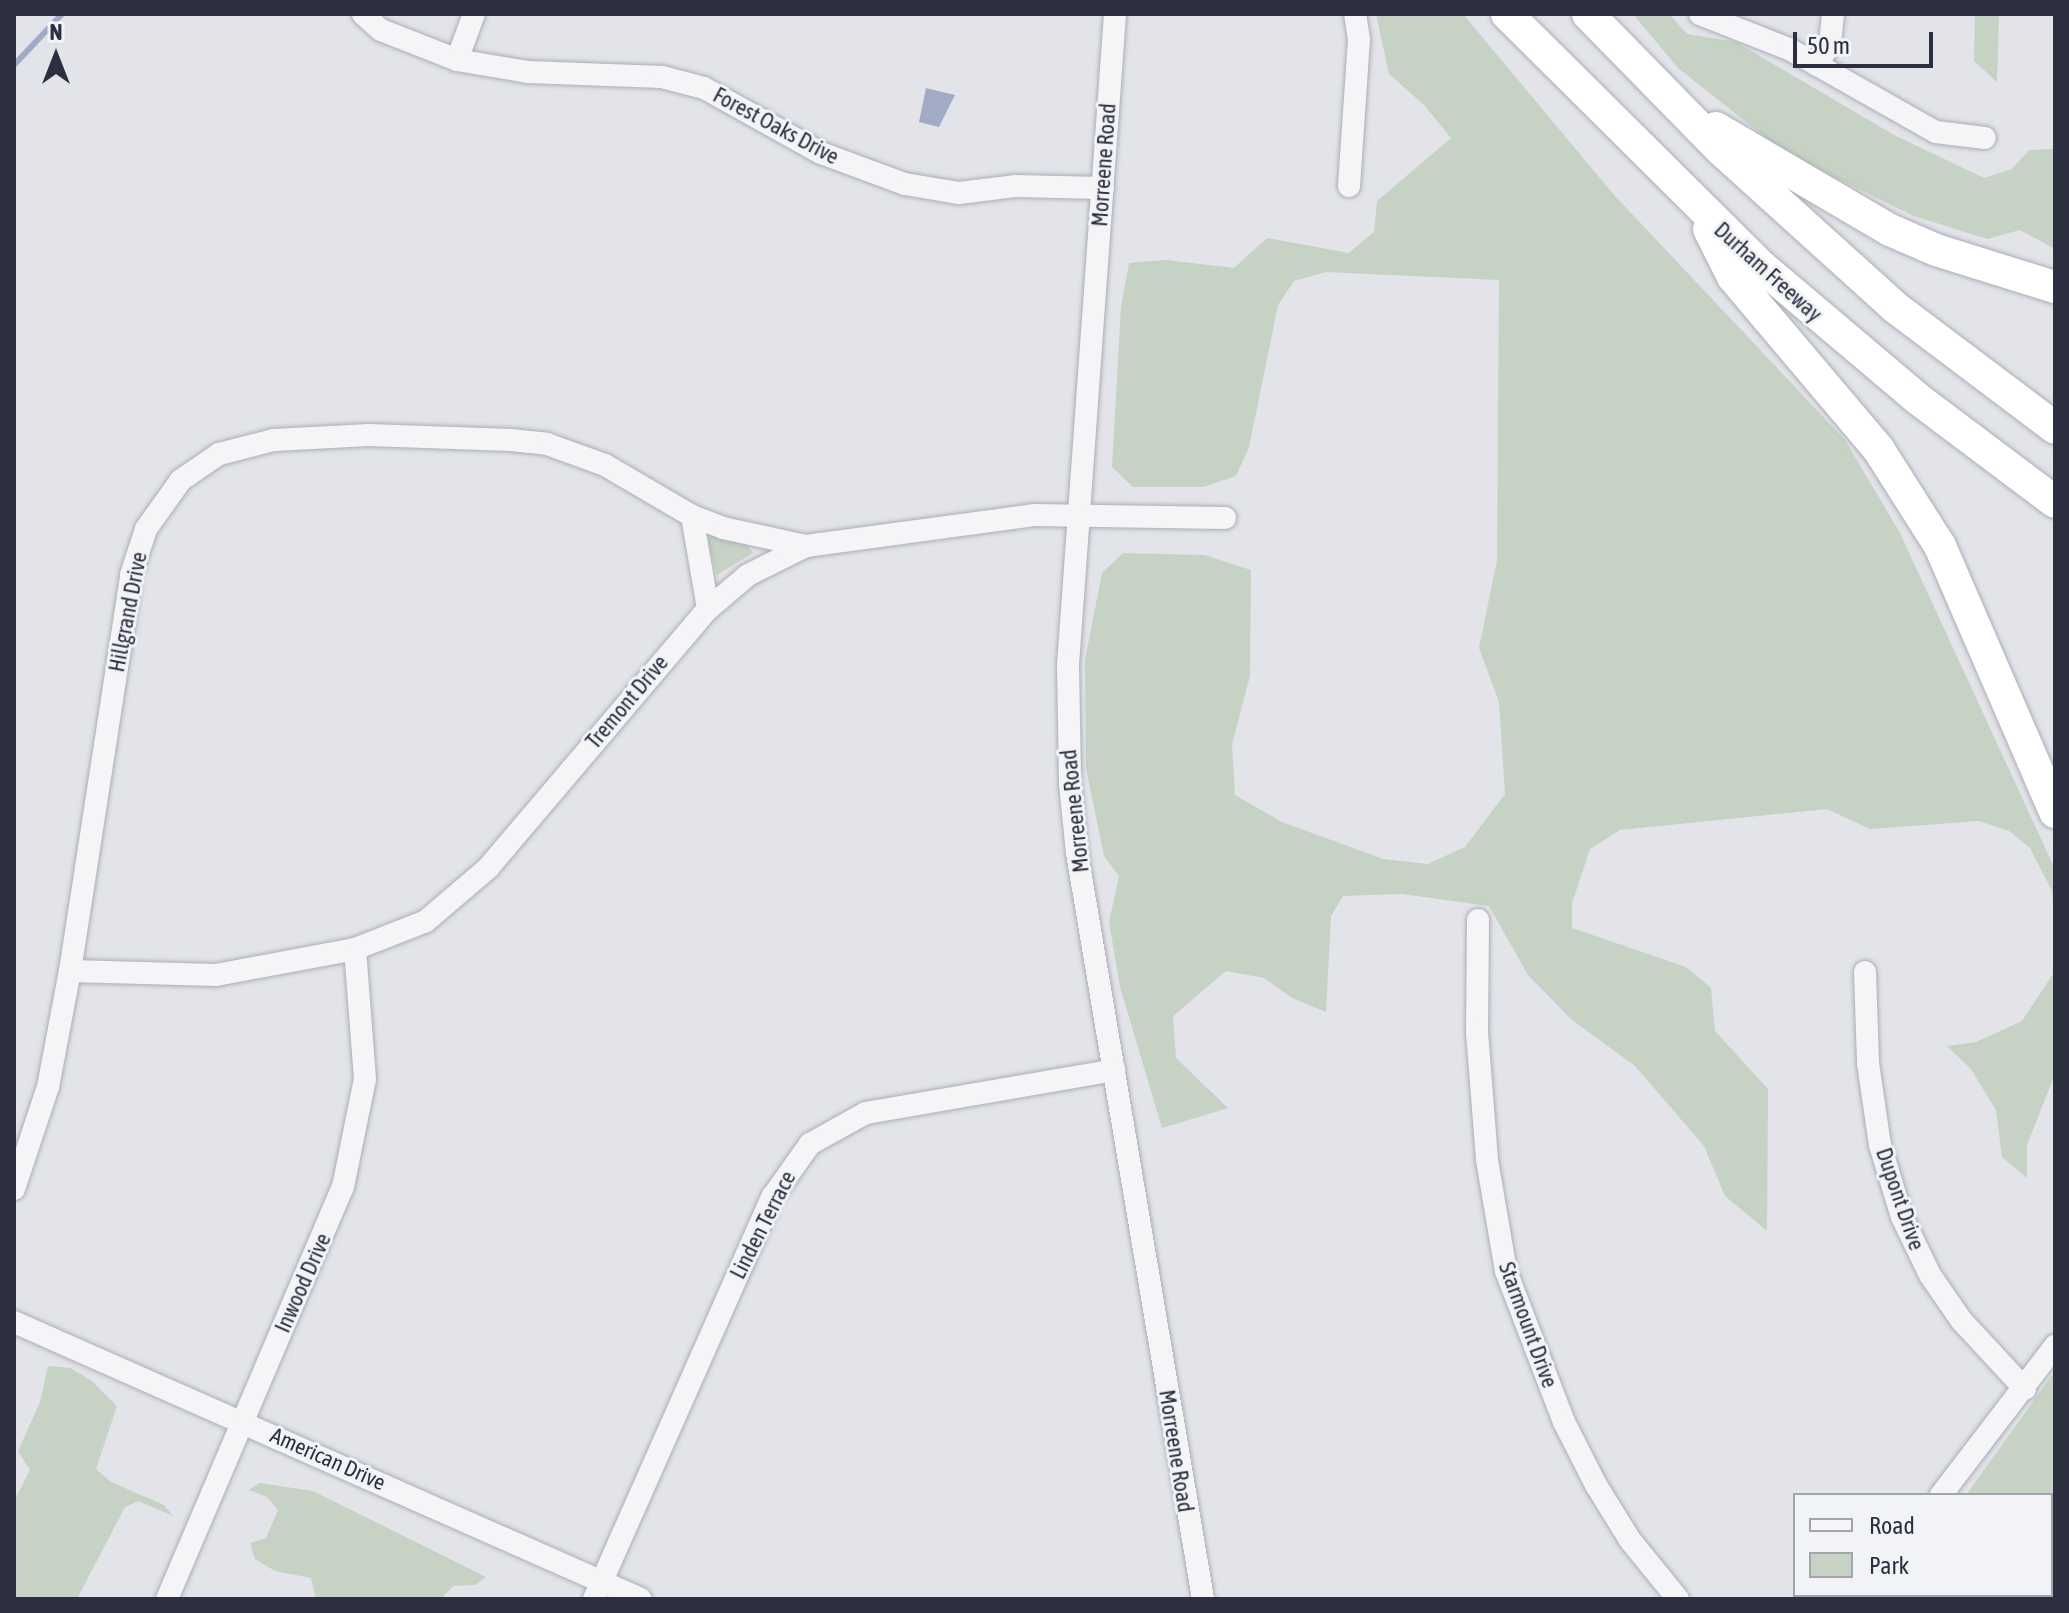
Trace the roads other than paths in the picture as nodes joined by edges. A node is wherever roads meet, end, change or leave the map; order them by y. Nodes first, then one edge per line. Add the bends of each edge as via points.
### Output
1 (363, 14) edge
2 (474, 14) edge
3 (1115, 14) edge
4 (1355, 14) edge
5 (1507, 14) edge
6 (1588, 14) edge
7 (1700, 14) edge
8 (1833, 14) edge
9 (457, 60) junction
10 (1817, 65) junction
11 (1663, 93) junction
12 (1985, 138) dead end
13 (1349, 186) dead end
14 (1103, 188) junction
15 (1700, 211) junction
16 (2055, 287) edge
17 (2055, 428) edge
18 (2055, 502) edge
19 (1078, 514) junction
20 (692, 516) junction
21 (1225, 518) dead end
22 (806, 546) junction
23 (708, 609) junction
24 (2055, 812) edge
25 (1478, 920) dead end
26 (355, 949) junction
27 (70, 971) junction
28 (1865, 972) dead end
29 (1114, 1070) junction
30 (14, 1189) edge
31 (14, 1322) edge
32 (2055, 1346) edge
33 (2025, 1389) junction
34 (243, 1421) junction
35 (1943, 1493) edge
36 (598, 1590) edge
37 (167, 1599) edge
38 (641, 1599) edge
39 (1203, 1599) edge
40 (1678, 1599) edge

1 - 9 street, Forest Oaks Drive via 381,30
2 - 9 street
3 - 14 street, Morreene Road
4 - 13 street via 1359,39
5 - 15 highway, Durham Freeway
6 - 11 highway
7 - 10 street
8 - 10 street via 1830,43
9 - 14 street, Forest Oaks Drive via 528,72 662,77 704,88 821,153 905,184 959,193 1015,186
10 - 12 street via 1936,132
11 - 16 highway via 1827,197 1890,230
11 - 17 highway via 1896,308
14 - 19 street, Morreene Road
15 - 18 highway, Durham Freeway via 1835,332
15 - 24 highway via 1733,277 1879,450 1934,534 1995,664
19 - 21 street, Tremont Drive
19 - 22 street, Tremont Drive
19 - 29 street, Morreene Road via 1068,665 1071,791
20 - 22 street, Hillgrand Drive via 766,541
20 - 23 street
20 - 27 street, Hillgrand Drive via 605,465 547,444 511,440 425,435 274,440 201,464 160,504 137,551
22 - 23 street, Tremont Drive via 748,575
23 - 26 street, Tremont Drive via 488,868 426,921
25 - 40 street, Starmount Drive via 1477,1018 1486,1146 1506,1271 1587,1467 1621,1527
26 - 27 street, Tremont Drive via 216,975
26 - 34 street, Inwood Drive via 365,1079 354,1148 324,1237
27 - 30 street, Hillgrand Drive via 48,1087
28 - 33 street, Dupont Drive via 1868,1063 1880,1145 1902,1217 1919,1257 1953,1309
29 - 36 street, Linden Terrace via 866,1113 810,1144 773,1196
29 - 39 street, Morreene Road
31 - 34 street, American Drive
32 - 33 street
33 - 35 street
34 - 36 street, American Drive
34 - 37 street, Inwood Drive
36 - 38 street, American Drive

